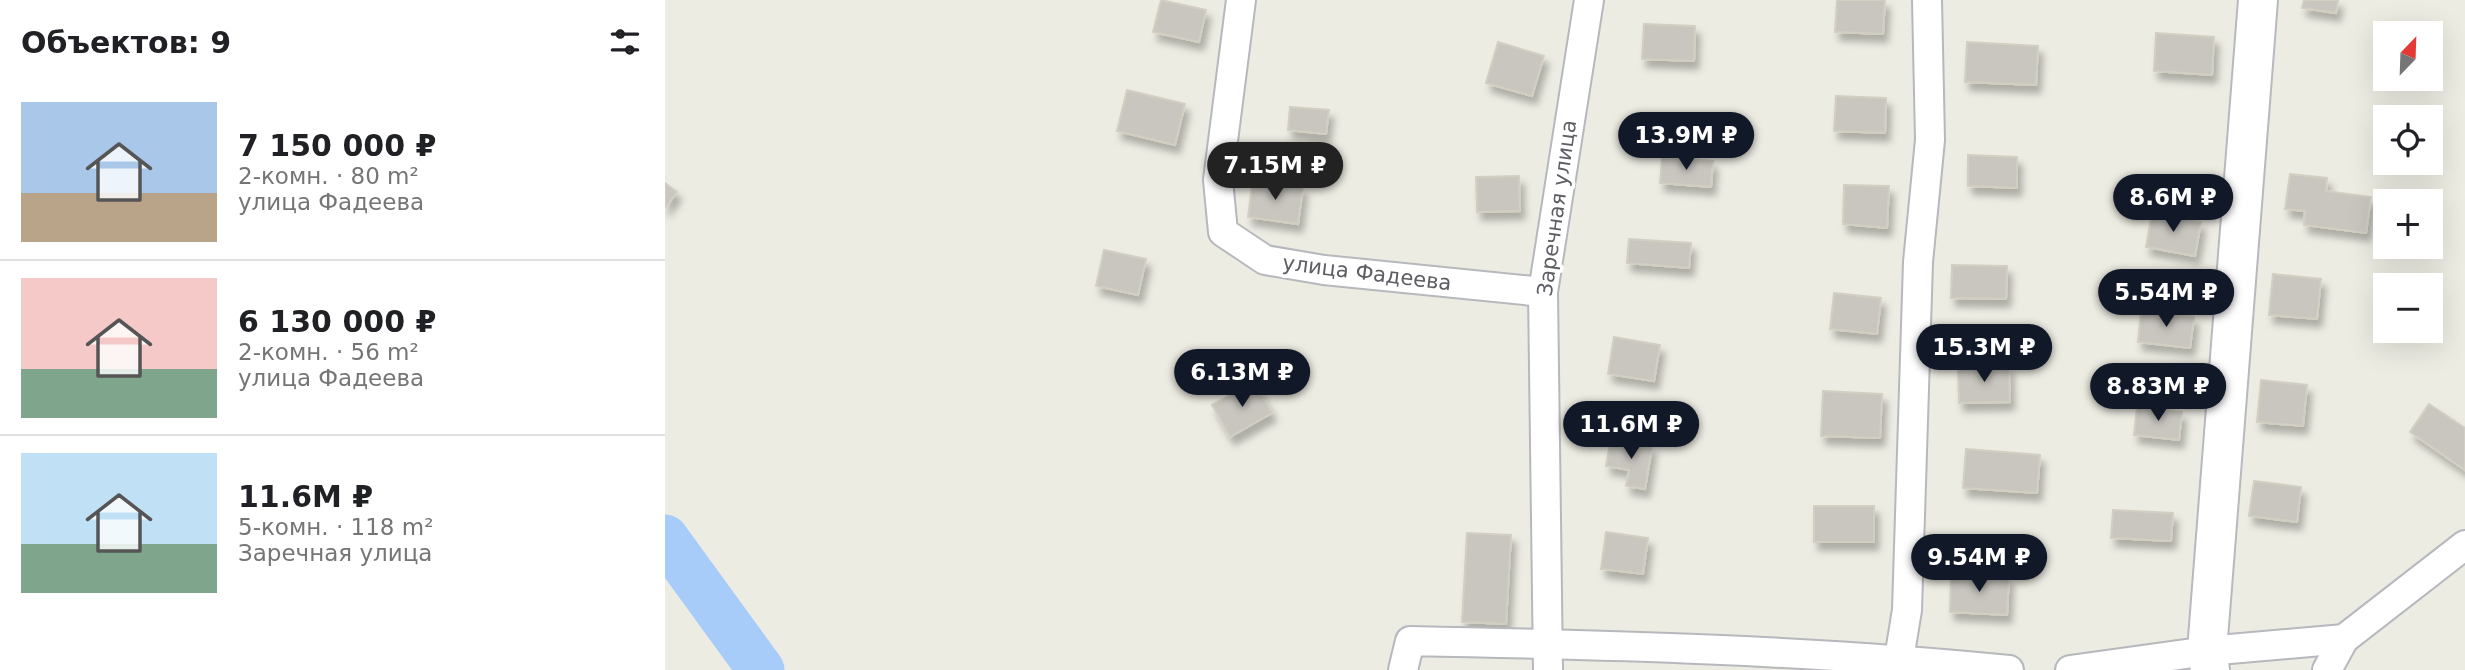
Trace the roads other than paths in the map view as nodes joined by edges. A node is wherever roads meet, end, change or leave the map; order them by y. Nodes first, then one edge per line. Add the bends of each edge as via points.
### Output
1 (1241, 0) edge
2 (1589, 0) edge
3 (1927, 0) edge
4 (2258, 0) edge
5 (1543, 292) junction
6 (2465, 545) edge
7 (2344, 639) junction
8 (1548, 657) edge
9 (2209, 660) edge
10 (1891, 664) edge
11 (1403, 670) edge
12 (2009, 670) edge
13 (2070, 670) edge
14 (2327, 670) edge

1 - 5 street, улица Фадеева via 1218,180 1223,232 1265,260
2 - 5 street, Заречная улица
3 - 10 street via 1930,139 1918,262 1907,610
4 - 9 street
5 - 8 street, Заречная улица
6 - 7 street
7 - 9 street
7 - 14 street
8 - 10 street
8 - 11 street via 1410,640
9 - 13 street
10 - 12 street

